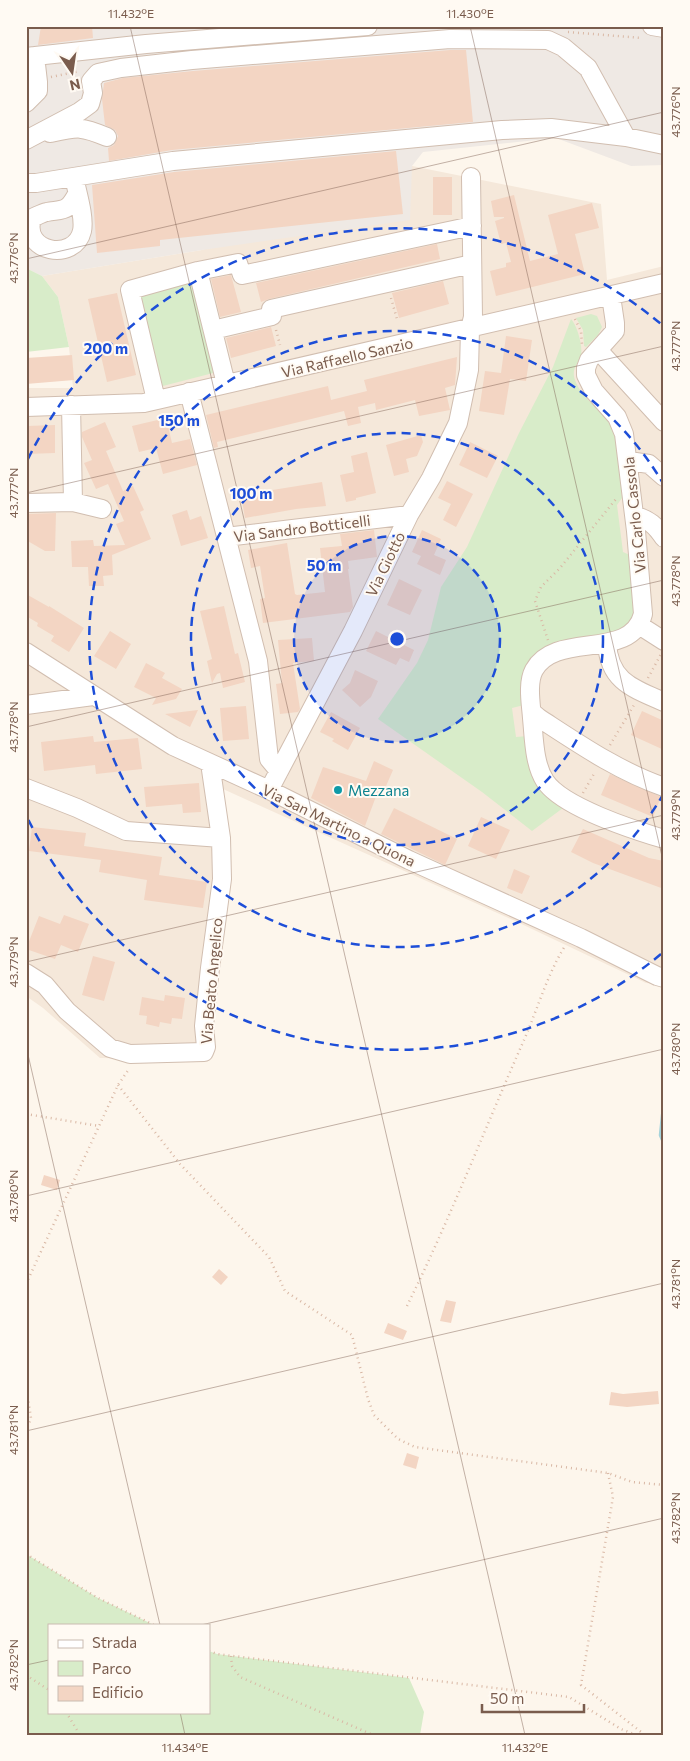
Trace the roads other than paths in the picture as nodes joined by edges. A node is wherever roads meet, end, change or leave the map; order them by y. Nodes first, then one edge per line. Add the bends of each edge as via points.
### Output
1 (368, 26) edge
2 (652, 26) edge
3 (664, 28) edge
4 (30, 57) edge
5 (32, 83) edge
6 (26, 103) edge
7 (107, 137) dead end
8 (626, 137) junction
9 (31, 138) edge
10 (664, 145) edge
11 (471, 177) dead end
12 (26, 183) edge
13 (472, 226) junction
14 (472, 264) junction
15 (198, 271) junction
16 (664, 283) edge
17 (611, 296) junction
18 (470, 329) junction
19 (213, 330) junction
20 (590, 349) junction
21 (226, 384) junction
22 (189, 392) junction
23 (156, 400) junction
24 (71, 405) junction
25 (26, 407) edge
26 (664, 422) edge
27 (629, 461) junction
28 (664, 477) edge
29 (73, 502) junction
30 (26, 503) edge
31 (102, 509) dead end
32 (409, 515) junction
33 (635, 516) junction
34 (226, 537) junction
35 (664, 538) edge
36 (639, 625) junction
37 (664, 641) edge
38 (607, 643) junction
39 (26, 652) edge
40 (93, 696) junction
41 (664, 702) edge
42 (26, 705) edge
43 (532, 712) junction
44 (210, 763) junction
45 (270, 776) junction
46 (664, 787) edge
47 (26, 788) edge
48 (221, 838) junction
49 (664, 839) edge
50 (26, 973) edge
51 (664, 978) edge

1 - 4 street
2 - 3 street
4 - 5 street
5 - 6 street via 38,91
7 - 9 street via 85,128
8 - 9 street via 588,68 563,47 548,40 475,38 120,68 98,73 91,81 90,104
8 - 10 street
8 - 12 street via 551,128 502,130 173,161 76,186
11 - 13 street, Via Giotto
13 - 14 street, Via Giotto
13 - 15 street via 242,275 238,263
14 - 18 street, Via Giotto via 473,317
14 - 19 street via 271,309 272,316
15 - 19 street
15 - 23 street via 130,290
16 - 17 street, Via Raffaello Sanzio
17 - 18 street, Via Raffaello Sanzio
17 - 20 street, Via Carlo Cassola via 615,331
18 - 21 street, Via Raffaello Sanzio
18 - 32 street, Via Giotto via 469,370 458,423
19 - 21 street
20 - 26 street
20 - 27 street, Via Carlo Cassola via 587,378 620,422
21 - 22 street, Via Raffaello Sanzio
22 - 23 street, Via Raffaello Sanzio
22 - 34 street
23 - 24 street, Via Raffaello Sanzio
24 - 25 street, Via Raffaello Sanzio
24 - 29 street
27 - 28 street via 649,464
27 - 33 street, Via Carlo Cassola
29 - 30 street
29 - 31 street
32 - 34 street, Via Sandro Botticelli
32 - 45 street, Via Giotto via 354,631
33 - 35 street via 652,524
33 - 36 street, Via Carlo Cassola via 643,610
34 - 45 street via 258,661
36 - 37 street
36 - 38 street via 620,640
38 - 41 street via 614,672 625,682
38 - 43 street via 558,651 540,662 531,680
39 - 40 street, Via San Martino a Quona
40 - 42 street
40 - 44 street, Via San Martino a Quona via 173,746
43 - 46 street via 602,759
43 - 49 street via 538,762 550,787 588,810
44 - 45 street, Via San Martino a Quona
44 - 48 street, Via Beato Angelico
45 - 51 street, Via San Martino a Quona via 409,860
47 - 48 street via 126,831
48 - 50 street, Via Beato Angelico via 222,879 204,1026 204,1052 130,1054 110,1048 67,1011 45,985

